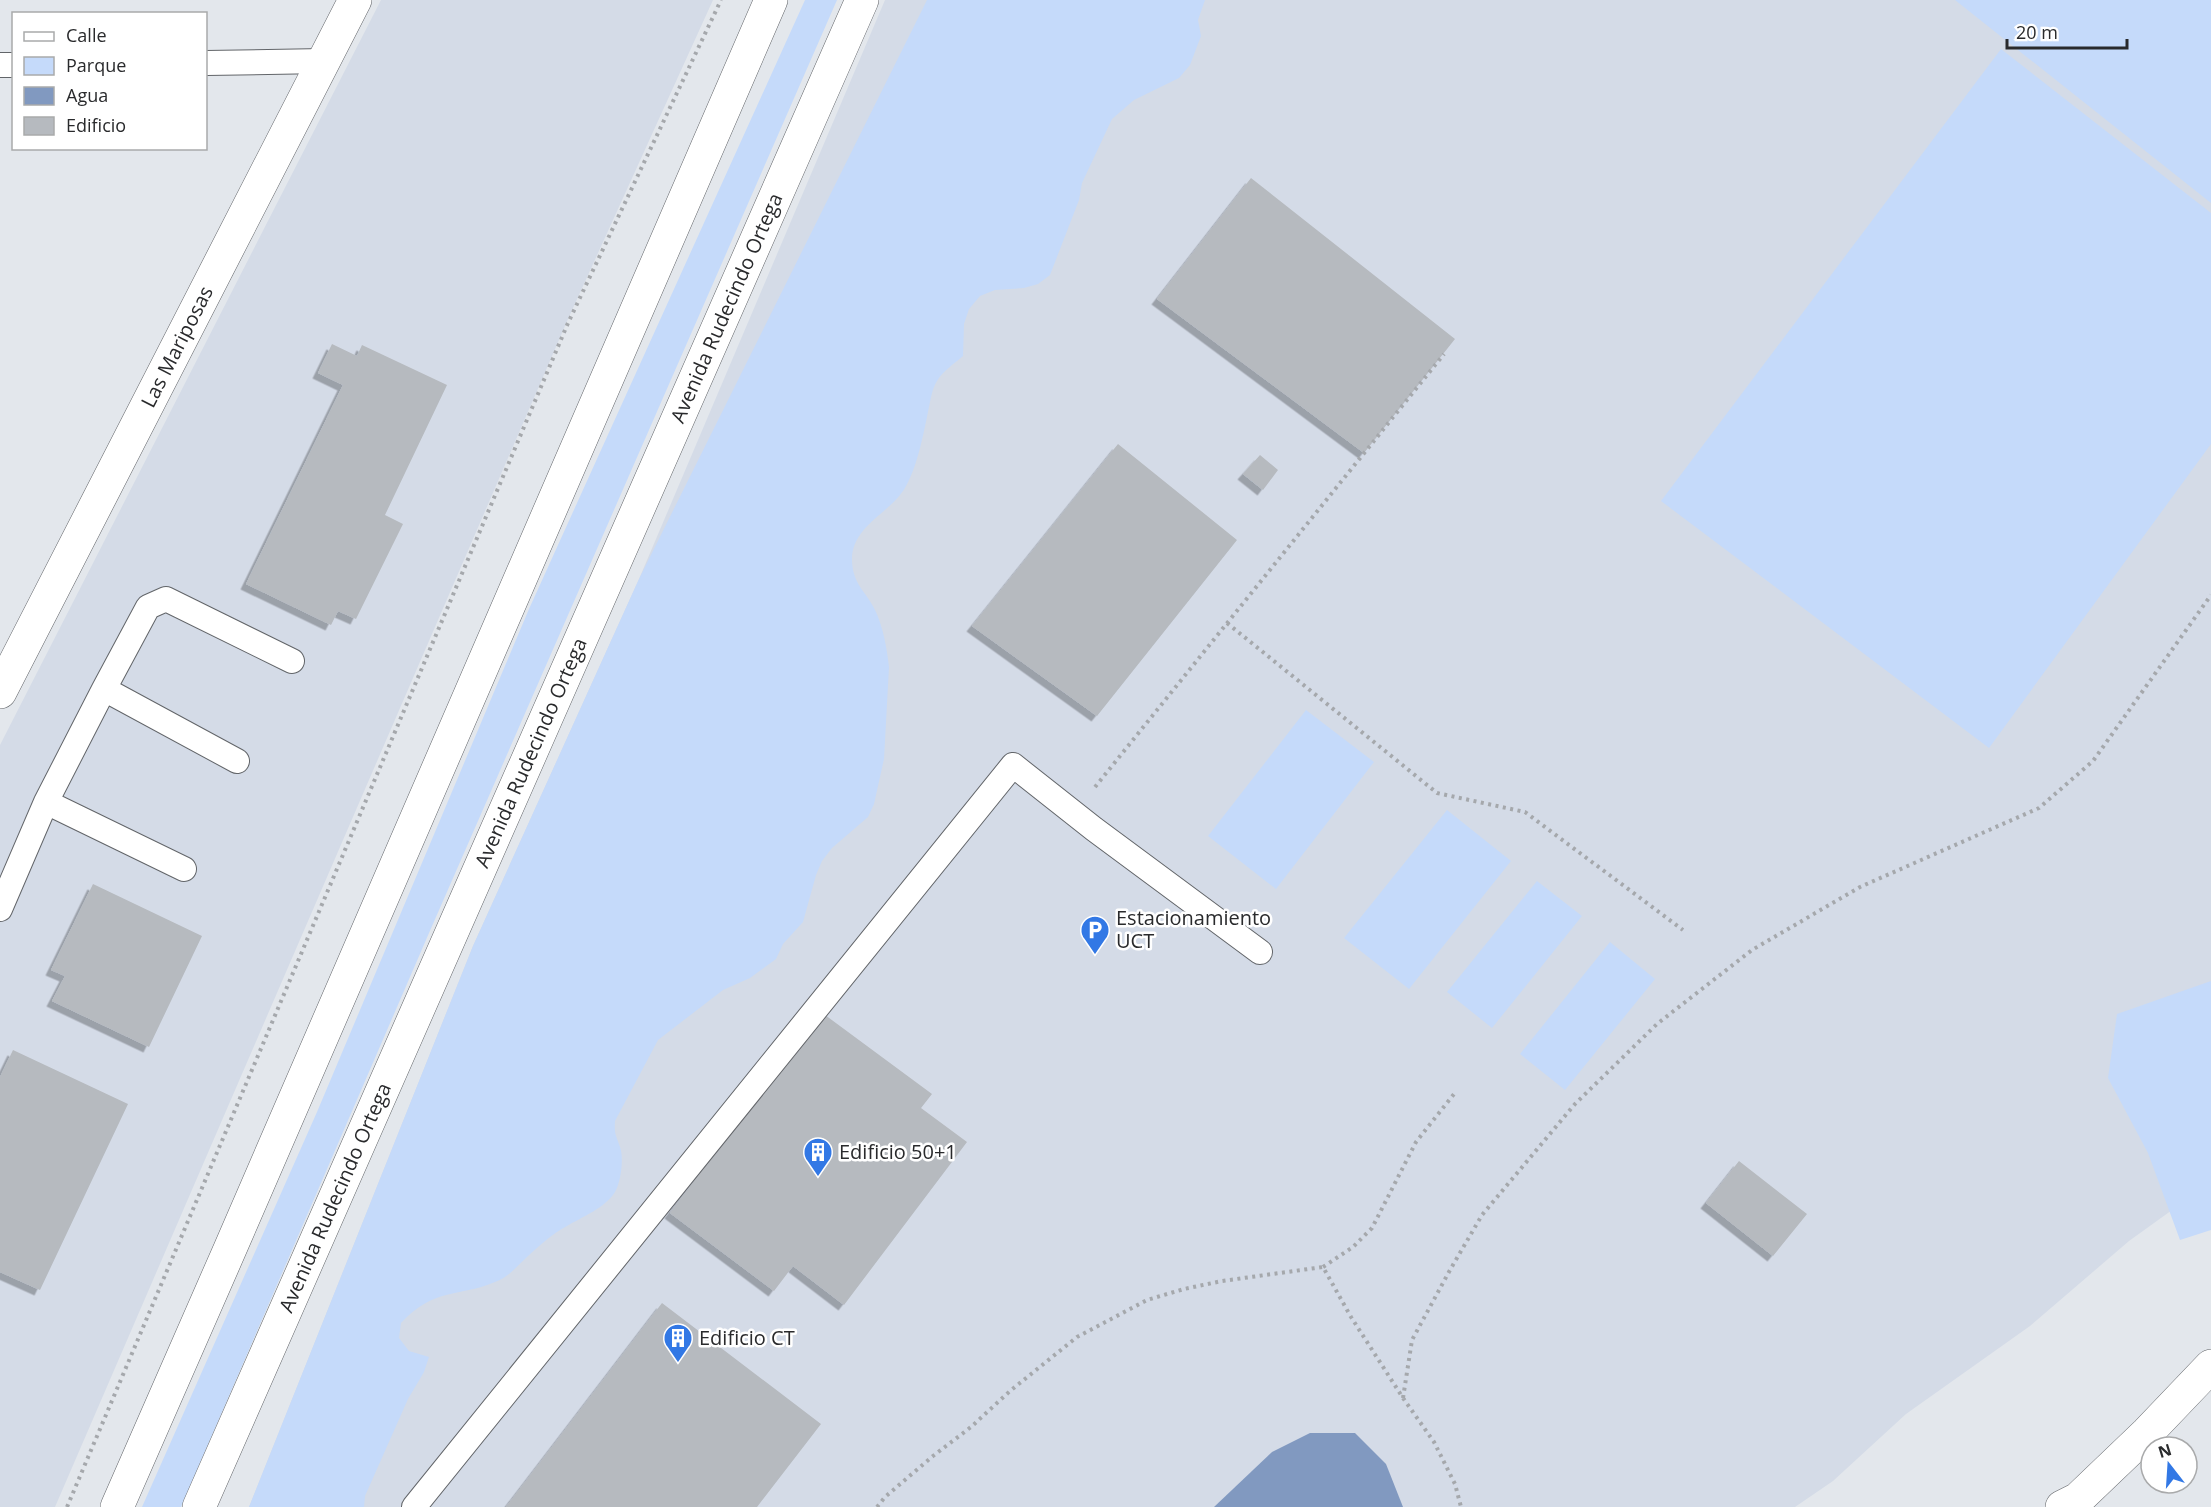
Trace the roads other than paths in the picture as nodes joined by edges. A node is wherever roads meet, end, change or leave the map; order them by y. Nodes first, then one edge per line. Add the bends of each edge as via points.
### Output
1 (356, 0) edge
2 (771, 0) edge
3 (862, 0) edge
4 (324, 62) junction
5 (207, 63) edge
6 (291, 661) dead end
7 (104, 689) junction
8 (0, 692) edge
9 (237, 761) dead end
10 (46, 802) junction
11 (184, 869) dead end
12 (0, 909) edge
13 (1260, 952) dead end
14 (2211, 1366) edge
15 (117, 1507) edge
16 (199, 1507) edge
17 (414, 1507) edge
18 (2062, 1507) edge

1 - 4 main road, Las Mariposas
2 - 15 main road
3 - 16 main road, Avenida Rudecindo Ortega
4 - 5 lane
4 - 8 main road, Las Mariposas
6 - 7 lane via 166,598 148,607
7 - 9 lane
7 - 10 lane
10 - 11 lane
10 - 12 lane
13 - 17 lane via 1013,765
14 - 18 main road via 2147,1433 2078,1498

